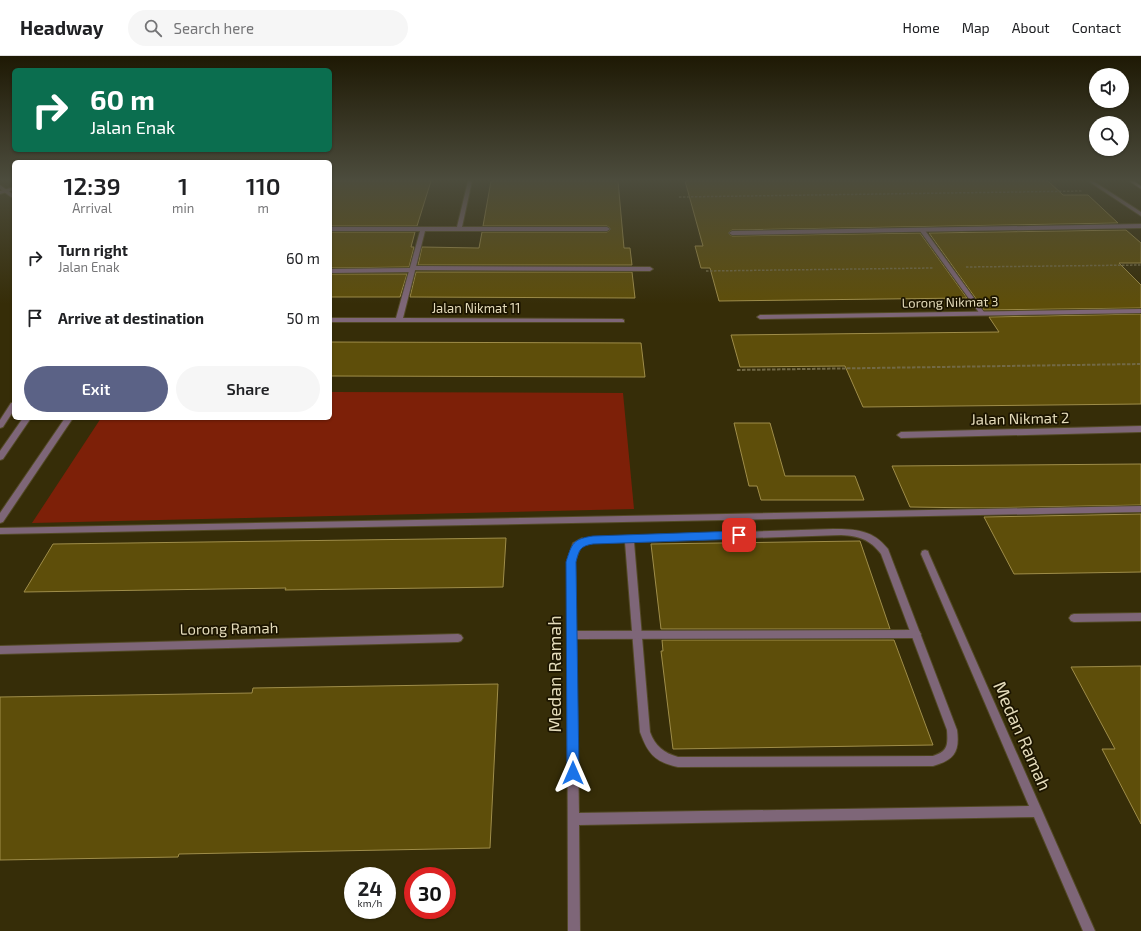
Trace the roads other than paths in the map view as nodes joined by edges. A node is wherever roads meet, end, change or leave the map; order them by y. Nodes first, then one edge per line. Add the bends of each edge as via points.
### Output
1 (461, 222) edge
2 (1141, 226) edge
3 (332, 229) edge
4 (423, 229) junction
5 (459, 229) junction
6 (607, 229) dead end
7 (922, 230) junction
8 (732, 233) dead end
9 (413, 269) junction
10 (650, 269) dead end
11 (332, 271) edge
12 (1141, 311) edge
13 (982, 313) junction
14 (760, 317) dead end
15 (332, 320) edge
16 (399, 320) junction
17 (622, 321) dead end
18 (12, 408) edge
19 (26, 420) edge
20 (69, 420) edge
21 (0, 425) edge
22 (1141, 429) edge
23 (901, 435) dead end
24 (0, 457) edge
25 (1141, 510) edge
26 (0, 520) edge
27 (0, 531) edge
28 (629, 539) junction
29 (925, 554) dead end
30 (1141, 617) edge
31 (1074, 618) dead end
32 (916, 634) junction
33 (572, 635) junction
34 (637, 635) junction
35 (458, 638) dead end
36 (0, 650) edge
37 (1036, 811) junction
38 (573, 819) junction
39 (574, 931) edge
40 (1089, 931) edge

1 - 5 street
2 - 7 street
3 - 4 street
4 - 5 street
4 - 9 street
5 - 6 street
7 - 8 street
7 - 13 street
9 - 10 street
9 - 11 street
9 - 16 street
12 - 13 street, Lorong Nikmat 3
13 - 14 street, Lorong Nikmat 3
15 - 16 street, Jalan Nikmat 11
16 - 17 street, Jalan Nikmat 11
18 - 21 street
19 - 24 street
20 - 26 street
22 - 23 street, Jalan Nikmat 2
25 - 27 street
28 - 32 street via 833,532 863,534 880,544
28 - 33 street, Medan Ramah via 582,542 576,546 571,562
28 - 34 street
29 - 37 street, Medan Ramah
30 - 31 street
32 - 34 street
32 - 34 street via 952,730 954,742 951,752 944,758 933,761 666,760 656,753 645,732
33 - 34 street
33 - 38 street, Medan Ramah
35 - 36 street, Lorong Ramah
37 - 38 street
37 - 40 street, Medan Ramah
38 - 39 street, Medan Ramah

